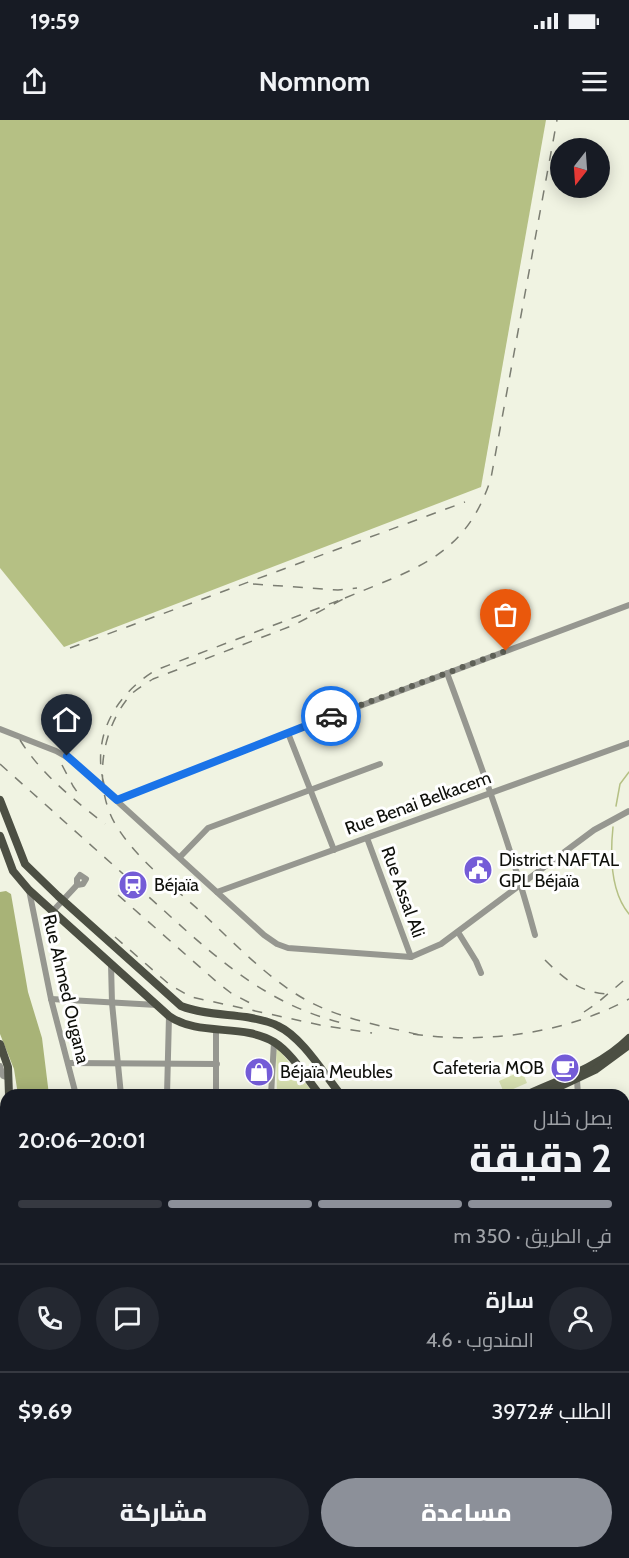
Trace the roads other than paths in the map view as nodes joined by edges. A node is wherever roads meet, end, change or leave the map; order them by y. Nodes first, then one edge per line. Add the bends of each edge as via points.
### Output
1 (629, 605) edge
2 (447, 673) junction
3 (0, 729) edge
4 (288, 733) junction
5 (629, 742) edge
6 (380, 764) dead end
7 (310, 791) junction
8 (491, 793) junction
9 (0, 800) edge
10 (117, 800) junction
11 (629, 811) edge
12 (0, 836) edge
13 (367, 838) junction
14 (334, 850) junction
15 (180, 857) junction
16 (77, 885) dead end
17 (521, 885) junction
18 (29, 890) junction
19 (218, 892) junction
20 (63, 900) junction
21 (52, 912) junction
22 (458, 932) junction
23 (535, 934) dead end
24 (411, 957) junction
25 (111, 964) junction
26 (481, 973) dead end
27 (51, 999) junction
28 (112, 1002) junction
29 (157, 1005) junction
30 (169, 1016) junction
31 (216, 1030) junction
32 (629, 1038) edge
33 (274, 1042) junction
34 (0, 1044) edge
35 (629, 1046) edge
36 (117, 1062) junction
37 (68, 1063) junction
38 (167, 1063) junction
39 (217, 1064) junction
40 (0, 1066) edge
41 (9, 1078) junction
42 (577, 1080) junction
43 (9, 1089) edge
44 (74, 1089) edge
45 (120, 1089) edge
46 (167, 1089) edge
47 (216, 1089) edge
48 (271, 1089) edge
49 (315, 1089) edge
50 (336, 1089) edge
51 (540, 1089) edge
52 (556, 1089) edge
53 (578, 1089) edge

1 - 2 street
2 - 4 street
2 - 8 street
3 - 10 street via 67,756
4 - 7 street
4 - 10 street
5 - 8 street, Rue Benai Belkacem
6 - 7 street
7 - 14 street
7 - 15 street via 208,828
8 - 13 street, Rue Benai Belkacem
8 - 17 street
9 - 20 main road via 25,864
10 - 15 street
11 - 17 street via 594,831
12 - 18 main road via 13,870
13 - 14 street, Rue Benai Belkacem
13 - 24 street, Rue Assal Ali
14 - 19 street, Rue Benai Belkacem
15 - 19 street
16 - 20 street
17 - 22 street
17 - 23 street
18 - 21 main road
18 - 27 street, Rue Ahmed Ougana
19 - 24 street via 276,944
20 - 21 street
20 - 50 main road via 182,1006 278,1026 290,1034
21 - 25 main road
22 - 24 street
22 - 26 street
25 - 28 street
25 - 29 main road
27 - 28 street
27 - 37 street, Rue Ahmed Ougana
28 - 29 street
28 - 36 street
29 - 30 main road
30 - 31 main road via 183,1024
30 - 38 street
31 - 33 main road via 260,1036
31 - 39 street
32 - 51 main road via 579,1072
33 - 48 street
33 - 49 main road
34 - 41 main road
35 - 42 main road
36 - 37 street
36 - 38 street
36 - 45 street
37 - 44 street, Rue Ahmed Ougana
38 - 39 street
38 - 46 street
39 - 47 street
40 - 41 street via 3,1076
41 - 43 main road
42 - 52 main road
42 - 53 street

